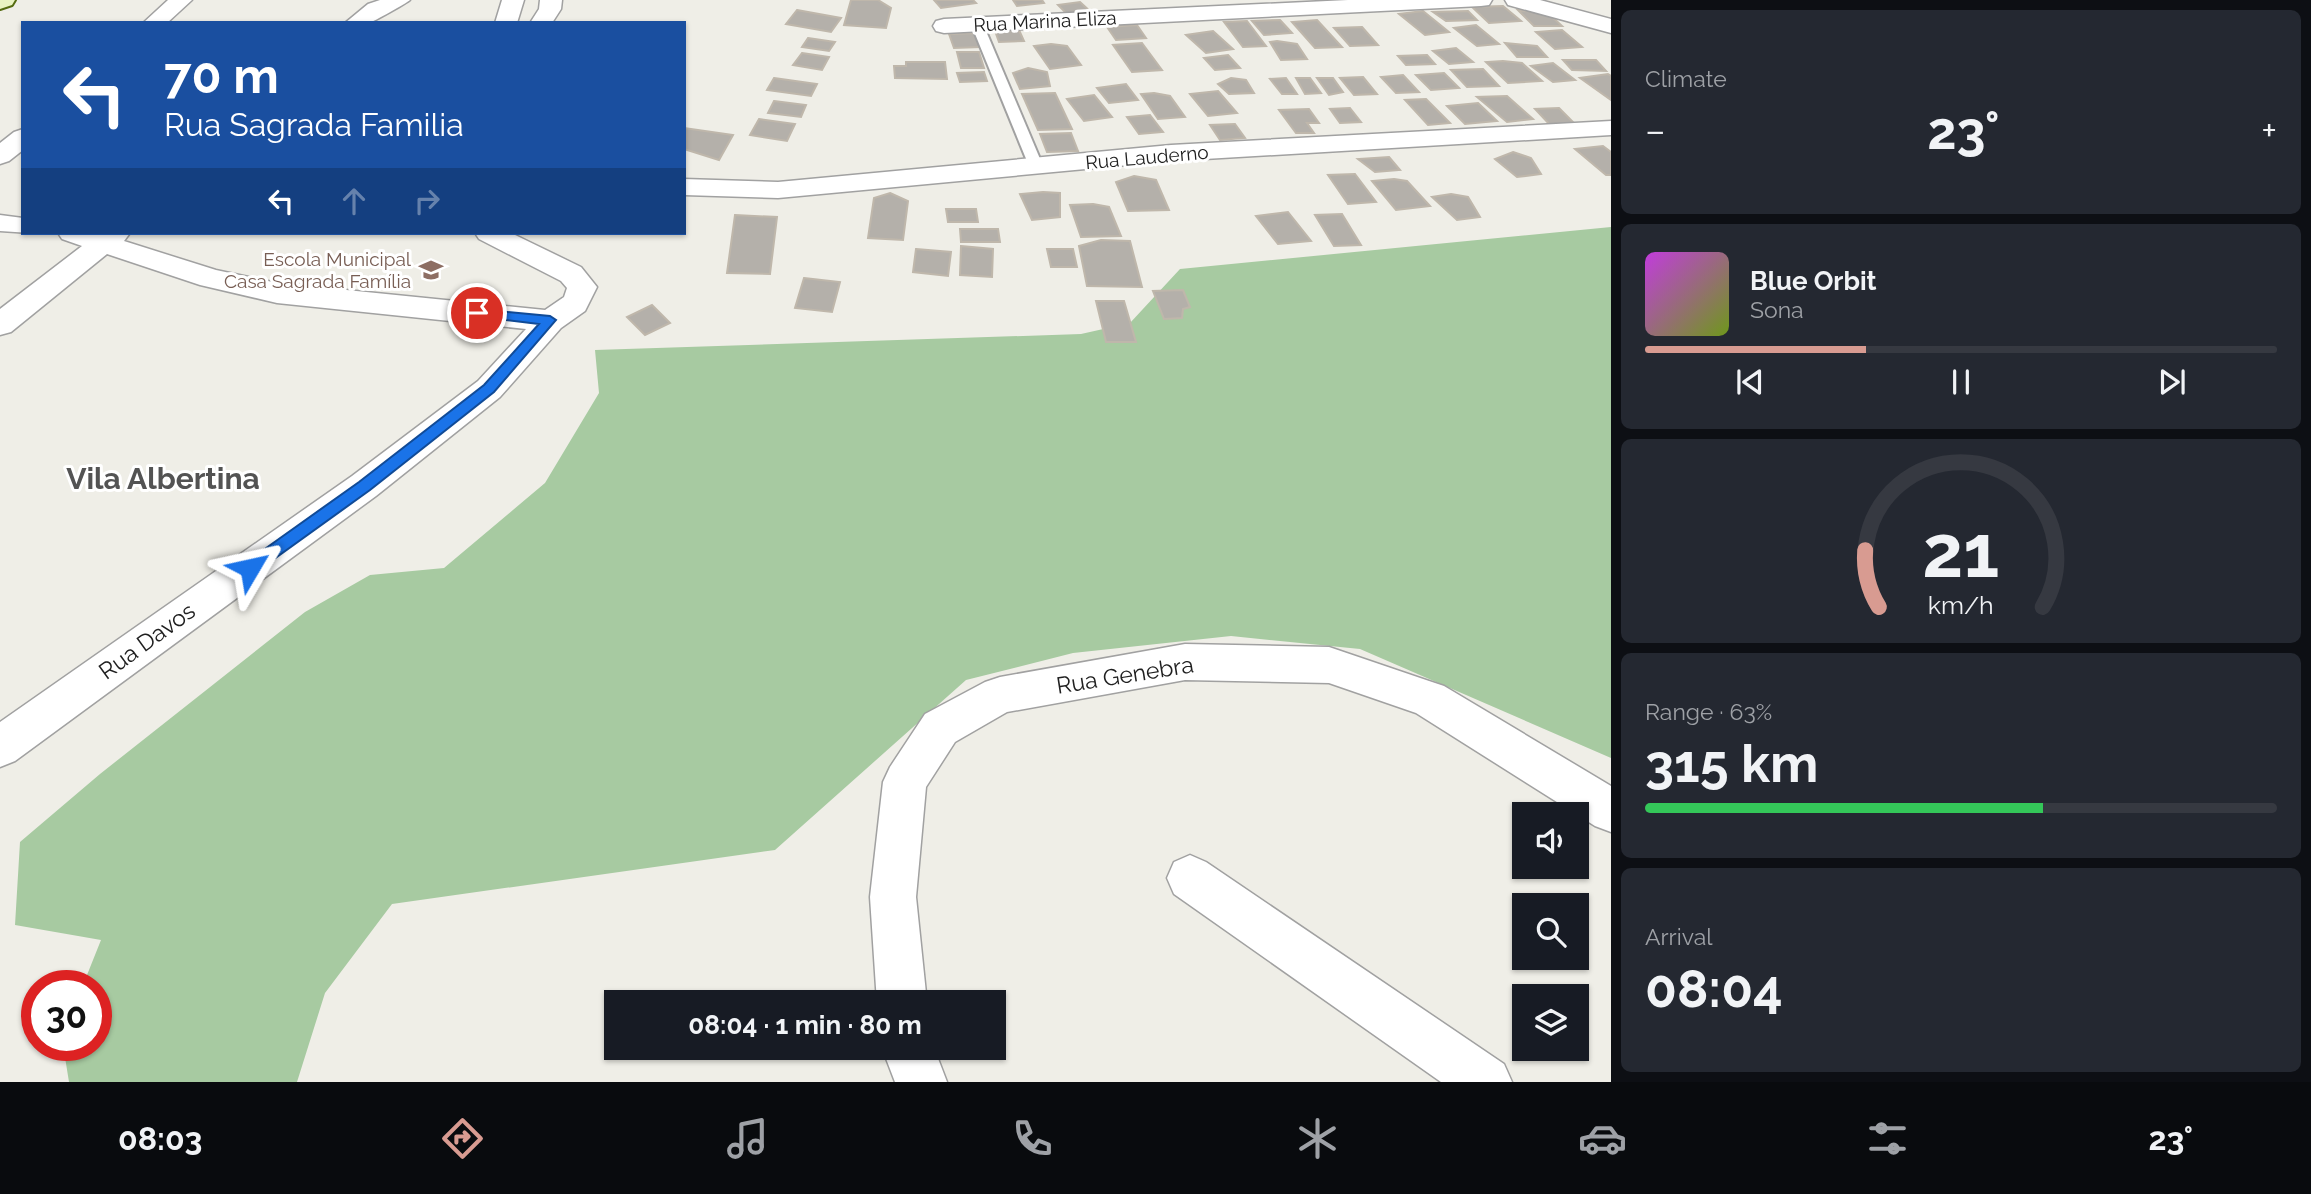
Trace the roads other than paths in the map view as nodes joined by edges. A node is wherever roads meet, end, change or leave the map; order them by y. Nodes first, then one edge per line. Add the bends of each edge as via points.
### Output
1 (181, 0) edge
2 (399, 0) edge
3 (513, 0) edge
4 (551, 0) edge
5 (1481, 0) edge
6 (1516, 0) edge
7 (1578, 0) edge
8 (1550, 10) junction
9 (157, 21) edge
10 (359, 21) edge
11 (507, 21) edge
12 (542, 21) edge
13 (977, 24) junction
14 (944, 26) dead end
15 (1611, 26) edge
16 (1611, 128) edge
17 (21, 139) edge
18 (0, 156) edge
19 (1035, 166) junction
20 (686, 187) edge
21 (0, 223) edge
22 (21, 226) edge
23 (87, 235) edge
24 (493, 235) edge
25 (110, 238) edge
26 (550, 320) junction
27 (0, 325) edge
28 (0, 747) edge
29 (1611, 811) edge
30 (1191, 878) dead end
31 (901, 990) edge
32 (913, 1060) edge
33 (921, 1082) edge
34 (1486, 1082) edge

1 - 9 street
2 - 10 street
3 - 11 street
4 - 12 street
5 - 13 street, Rua Marina Eliza
6 - 8 street
7 - 8 street
8 - 15 street
13 - 14 street, Rua Marina Eliza
13 - 19 lane
16 - 19 street, Rua Lauderno via 1171,153
17 - 18 street
19 - 20 street, Rua Lauderno via 778,190
21 - 22 street
23 - 25 street
24 - 26 street, Rua Davos via 571,274 582,286 580,299
25 - 26 street via 210,278 277,293
25 - 27 street
26 - 28 street, Rua Davos via 489,389 364,486
29 - 31 street, Rua Genebra via 1429,699 1329,665 1185,662 1000,695 940,728 905,782 893,897
30 - 34 street
32 - 33 street

